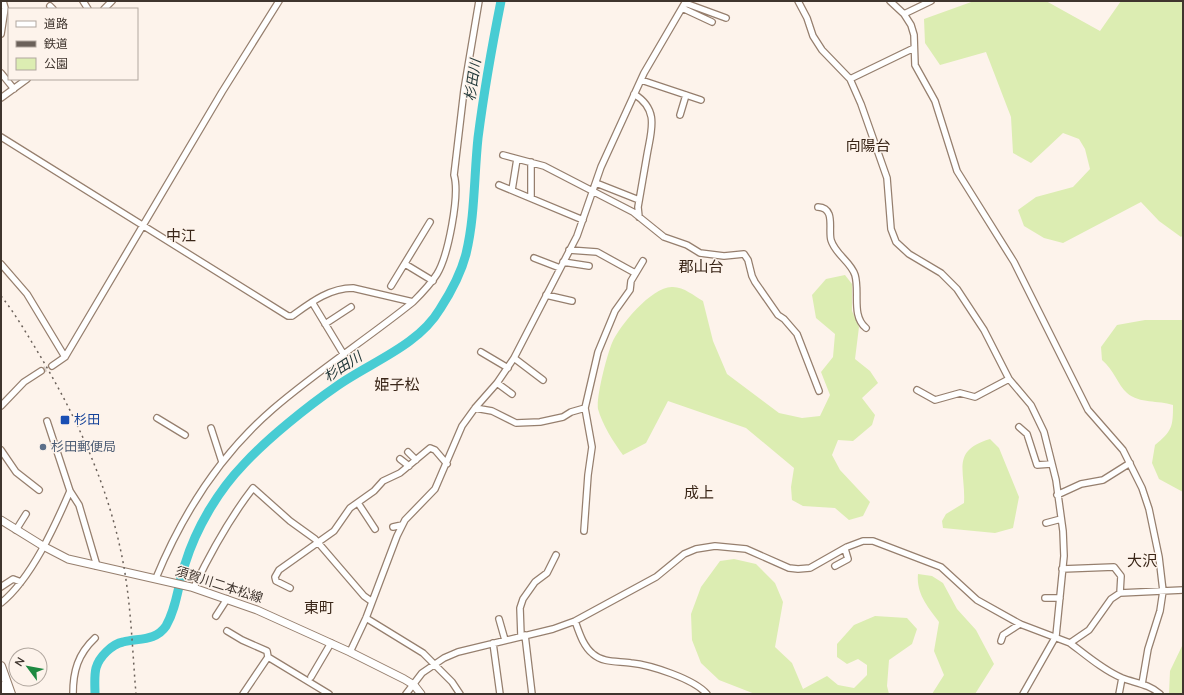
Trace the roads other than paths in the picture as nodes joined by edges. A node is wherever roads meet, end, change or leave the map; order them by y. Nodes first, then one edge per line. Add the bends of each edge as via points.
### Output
1 (3, 1) edge
2 (279, 1) edge
3 (479, 1) edge
4 (798, 1) edge
5 (890, 1) edge
6 (932, 1) edge
7 (684, 4) edge
8 (904, 14) junction
9 (726, 18) dead end
10 (712, 22) dead end
11 (1, 34) edge
12 (914, 48) junction
13 (1, 72) edge
14 (850, 79) junction
15 (26, 80) edge
16 (641, 80) junction
17 (14, 89) junction
18 (634, 94) junction
19 (686, 95) junction
20 (1, 98) edge
21 (701, 100) dead end
22 (680, 115) dead end
23 (1, 137) edge
24 (503, 155) dead end
25 (517, 159) junction
26 (531, 162) junction
27 (596, 183) junction
28 (500, 185) dead end
29 (512, 190) junction
30 (593, 192) junction
31 (531, 198) junction
32 (639, 200) junction
33 (818, 206) dead end
34 (639, 217) junction
35 (583, 220) junction
36 (430, 222) dead end
37 (143, 225) junction
38 (569, 250) junction
39 (534, 258) dead end
40 (643, 261) dead end
41 (563, 262) junction
42 (1, 264) edge
43 (405, 264) junction
44 (589, 266) dead end
45 (560, 268) junction
46 (635, 273) junction
47 (433, 281) junction
48 (391, 286) dead end
49 (546, 295) junction
50 (572, 301) dead end
51 (312, 302) junction
52 (413, 302) junction
53 (351, 307) dead end
54 (325, 324) junction
55 (866, 328) dead end
56 (481, 352) dead end
57 (344, 355) junction
58 (65, 357) junction
59 (514, 358) junction
60 (52, 366) tunnel mouth
61 (508, 368) junction
62 (41, 371) tunnel mouth
63 (1009, 379) junction
64 (543, 380) dead end
65 (498, 383) junction
66 (917, 390) dead end
67 (819, 391) dead end
68 (512, 394) dead end
69 (1, 406) edge
70 (475, 408) junction
71 (585, 408) junction
72 (157, 418) dead end
73 (47, 421) dead end
74 (1019, 427) dead end
75 (212, 428) dead end
76 (186, 435) dead end
77 (1, 450) edge
78 (408, 452) dead end
79 (400, 459) dead end
80 (416, 460) junction
81 (222, 462) junction
82 (1130, 463) junction
83 (447, 464) junction
84 (1051, 464) junction
85 (410, 466) junction
86 (39, 490) dead end
87 (70, 490) junction
88 (1057, 494) junction
89 (358, 503) junction
90 (26, 514) dead end
91 (1061, 519) junction
92 (1, 520) edge
93 (1046, 523) dead end
94 (402, 525) junction
95 (393, 527) dead end
96 (16, 530) junction
97 (375, 530) dead end
98 (584, 531) dead end
99 (319, 543) junction
100 (43, 546) junction
101 (845, 549) junction
102 (556, 555) dead end
103 (97, 566) junction
104 (835, 566) dead end
105 (1062, 569) junction
106 (157, 578) junction
107 (21, 582) junction
108 (1, 587) edge
109 (192, 587) junction
110 (290, 588) dead end
111 (1183, 590) edge
112 (1163, 591) junction
113 (1120, 593) junction
114 (1045, 598) dead end
115 (1060, 598) junction
116 (227, 599) junction
117 (371, 601) junction
118 (1, 603) edge
119 (216, 616) dead end
120 (366, 618) junction
121 (499, 619) dead end
122 (575, 621) junction
123 (1020, 624) junction
124 (228, 631) dead end
125 (523, 635) junction
126 (1056, 636) junction
127 (95, 638) dead end
128 (505, 640) junction
129 (1001, 641) dead end
130 (331, 643) junction
131 (493, 643) junction
132 (1070, 643) junction
133 (350, 652) junction
134 (268, 657) junction
135 (435, 664) junction
136 (1, 666) edge
137 (311, 677) dead end
138 (1122, 678) junction
139 (1142, 684) junction
140 (414, 685) junction
141 (1, 686) edge
142 (4, 694) edge
143 (11, 694) edge
144 (73, 694) edge
145 (243, 694) edge
146 (329, 694) edge
147 (406, 694) edge
148 (421, 694) edge
149 (460, 694) edge
150 (500, 694) edge
151 (532, 694) edge
152 (707, 694) edge
153 (1023, 694) edge
154 (1119, 694) edge
155 (1160, 694) edge

1 - 11 street via 6,8
2 - 37 street
3 - 47 street via 464,90 454,175 457,184 450,235
4 - 14 street via 807,18 812,36
5 - 8 street
6 - 8 street
7 - 9 street
7 - 10 street
7 - 16 street
8 - 12 street via 914,35
12 - 14 street
12 - 82 street via 915,65 935,101 957,171 1014,262 1088,410 1123,450
13 - 17 street
14 - 63 street via 887,178 892,230 896,242 909,254 941,273 957,289 984,330
15 - 17 street
16 - 18 street
16 - 19 street
17 - 20 street
18 - 27 street
18 - 32 street via 641,98 649,110 653,129
19 - 21 street
19 - 22 street
23 - 37 street
24 - 25 street
25 - 26 street
25 - 29 street
26 - 30 street via 544,166
26 - 31 street
27 - 30 street
27 - 32 street
28 - 29 street
29 - 31 street
30 - 34 street
30 - 35 street
31 - 35 street
32 - 34 street
33 - 55 street via 829,215 833,246 855,275 860,321
34 - 67 street via 664,237 687,245 700,253 714,256 747,256 755,282 778,315 797,334
35 - 38 street
36 - 43 street
37 - 51 street via 288,316 292,316
37 - 58 street
38 - 41 street
38 - 46 street via 597,252
39 - 45 street
40 - 46 street
41 - 44 street
41 - 45 street
42 - 58 street via 26,294
43 - 47 street
43 - 48 street
45 - 49 street
46 - 71 street via 630,290 616,311 598,352
47 - 52 street
49 - 50 street
49 - 59 street
51 - 52 street via 329,292 352,288
51 - 54 street
52 - 57 street
53 - 54 street
54 - 57 street
56 - 61 street
57 - 81 street via 272,410
58 - 60 street
59 - 61 street
59 - 64 street
61 - 65 street
62 - 69 street via 24,382
63 - 66 street via 976,397 960,393 935,400
63 - 84 street via 1039,419
65 - 68 street
65 - 70 street
70 - 71 street via 492,411 516,422 540,422 563,417
70 - 83 street via 462,426
71 - 98 street via 592,447
72 - 76 street
73 - 87 street
74 - 84 street via 1027,434 1037,465
75 - 81 street
77 - 86 street via 16,472
78 - 80 street
79 - 85 street
80 - 83 street via 428,449 433,448
80 - 85 street
81 - 106 street via 183,523
82 - 88 street via 1103,480 1081,484
82 - 112 street via 1149,509
83 - 94 street via 435,489 409,514
84 - 88 street
85 - 89 street via 400,474 382,481
87 - 100 street
87 - 103 street via 79,505
88 - 91 street
89 - 97 street
89 - 99 street via 350,508 334,531
90 - 96 street
91 - 93 street
91 - 105 street via 1065,544
92 - 96 main road, 須賀川二本松線
94 - 95 street
94 - 117 street
96 - 100 main road, 須賀川二本松線
99 - 109 street via 253,488 225,528
99 - 110 street via 287,563 277,573 276,581
99 - 117 street
100 - 103 main road, 須賀川二本松線 via 68,559
100 - 107 street
101 - 104 street via 848,559
101 - 122 street via 810,568 798,569 789,568 746,549 715,546 696,549 684,554 656,577
101 - 123 street via 863,541 873,541 930,562 941,567 977,600
102 - 125 street via 547,573 535,582 523,599 520,608
103 - 106 main road, 須賀川二本松線
105 - 113 street via 1114,567 1121,576
105 - 115 street
106 - 109 main road, 須賀川二本松線
107 - 108 street via 13,579
107 - 118 street
109 - 116 main road, 須賀川二本松線
111 - 112 street
112 - 113 street
112 - 139 street
113 - 132 street via 1111,599 1089,630
114 - 115 street
115 - 126 street
116 - 119 street
116 - 130 main road, 須賀川二本松線
117 - 120 street
120 - 133 street
120 - 135 street via 414,646
121 - 128 street
122 - 125 street via 553,629
122 - 152 street via 584,642 598,658 650,666 690,681 703,688
123 - 126 street
123 - 129 street
124 - 134 street via 267,651
125 - 128 street
125 - 151 street
126 - 132 street
126 - 153 street
127 - 144 street via 84,649 74,669
128 - 131 street
130 - 133 main road, 須賀川二本松線
130 - 137 street
131 - 135 street via 458,652
131 - 150 street
132 - 138 street
133 - 140 main road, 須賀川二本松線
134 - 145 street
134 - 146 street
135 - 140 street via 422,673
135 - 149 street
136 - 143 highway
138 - 139 street
138 - 154 street
139 - 155 street
140 - 147 street
140 - 148 main road, 須賀川二本松線
141 - 142 highway

